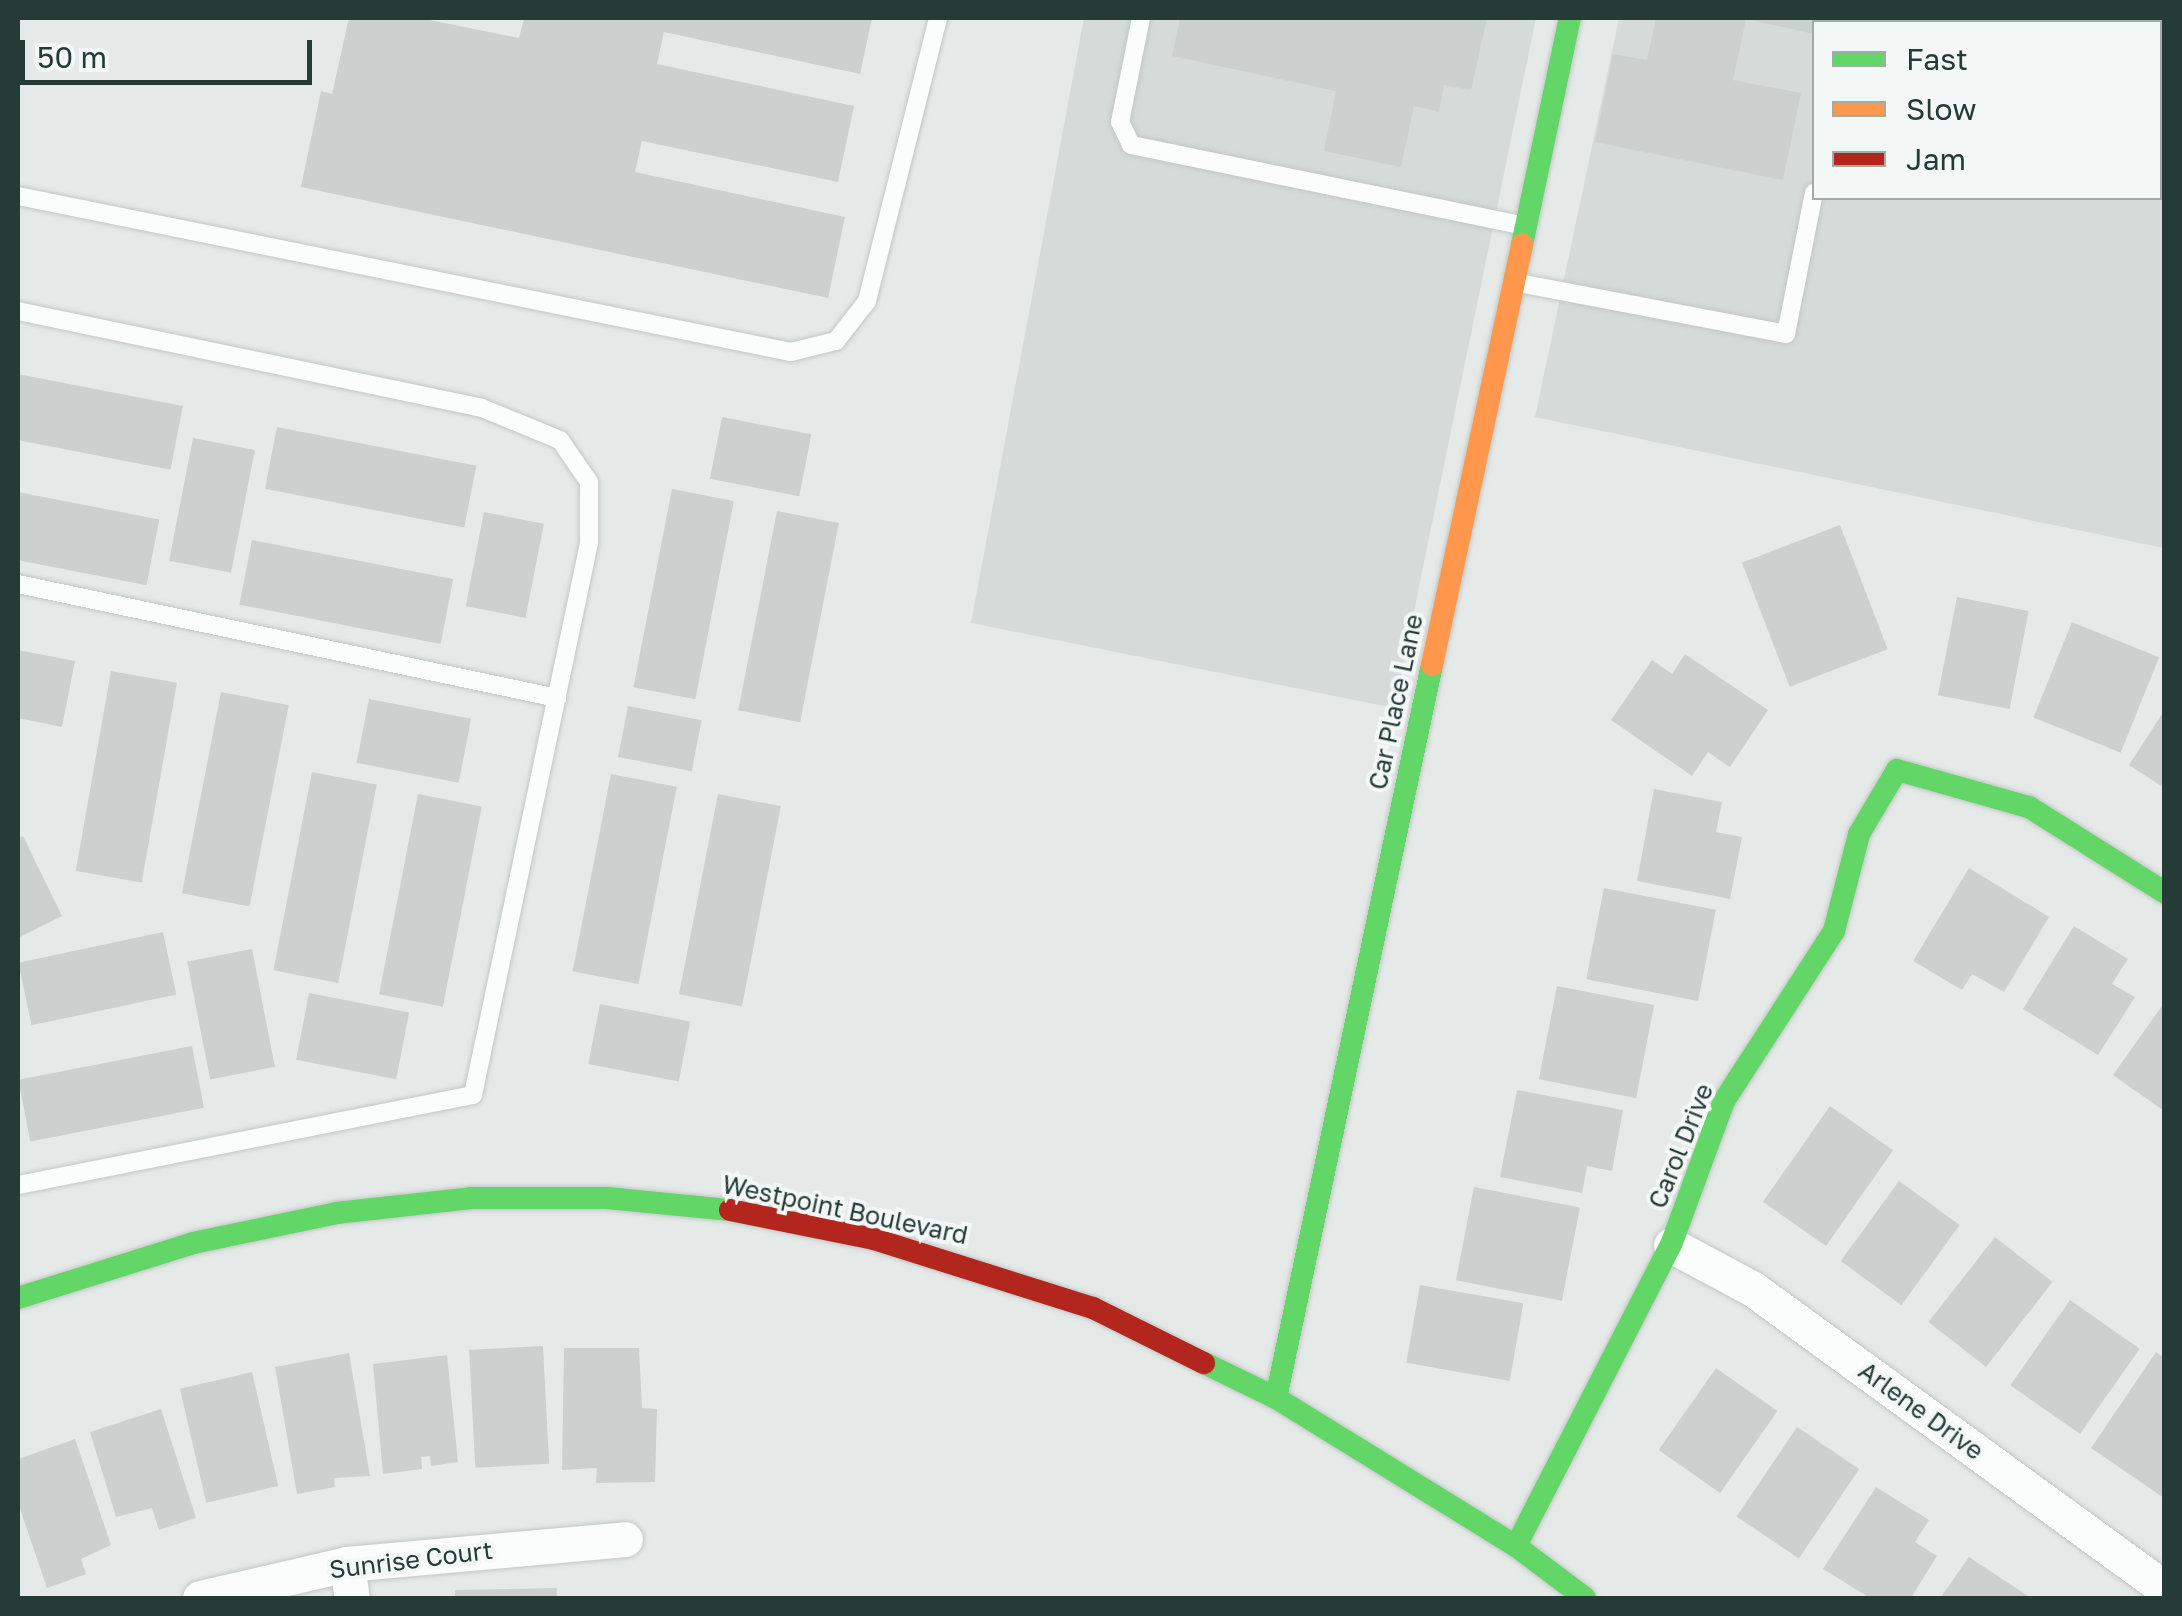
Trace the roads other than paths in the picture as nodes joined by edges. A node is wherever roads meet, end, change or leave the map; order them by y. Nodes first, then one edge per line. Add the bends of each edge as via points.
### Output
1 (938, 18) edge
2 (1141, 18) edge
3 (1570, 18) edge
4 (18, 196) edge
5 (1813, 200) edge
6 (1526, 226) junction
7 (1514, 282) junction
8 (18, 311) edge
9 (18, 584) edge
10 (557, 698) junction
11 (2164, 892) edge
12 (18, 1185) edge
13 (1671, 1245) junction
14 (18, 1298) edge
15 (1276, 1398) junction
16 (625, 1539) dead end
17 (1516, 1546) junction
18 (349, 1581) edge
19 (2164, 1588) edge
20 (200, 1598) edge
21 (1585, 1598) edge

1 - 4 lane via 868,301 836,341 791,352
2 - 6 lane via 1120,122 1131,146
3 - 6 street, Car Place Lane
5 - 7 lane via 1786,334
6 - 7 street, Car Place Lane
7 - 15 street, Car Place Lane
8 - 10 lane via 482,408 560,440 589,482 589,512
9 - 10 lane
10 - 12 lane via 473,1095
11 - 13 street, Carol Drive via 2029,807 1897,770 1859,834 1834,931 1724,1101
13 - 17 street, Carol Drive
13 - 19 street, Arlene Drive via 1754,1290
14 - 15 street, Westpoint Boulevard via 193,1243 336,1213 471,1198 607,1198 738,1211 972,1266 1093,1308
15 - 17 street, Westpoint Boulevard
16 - 18 street, Sunrise Court
17 - 21 street, Westpoint Boulevard
18 - 20 street, Sunrise Court

